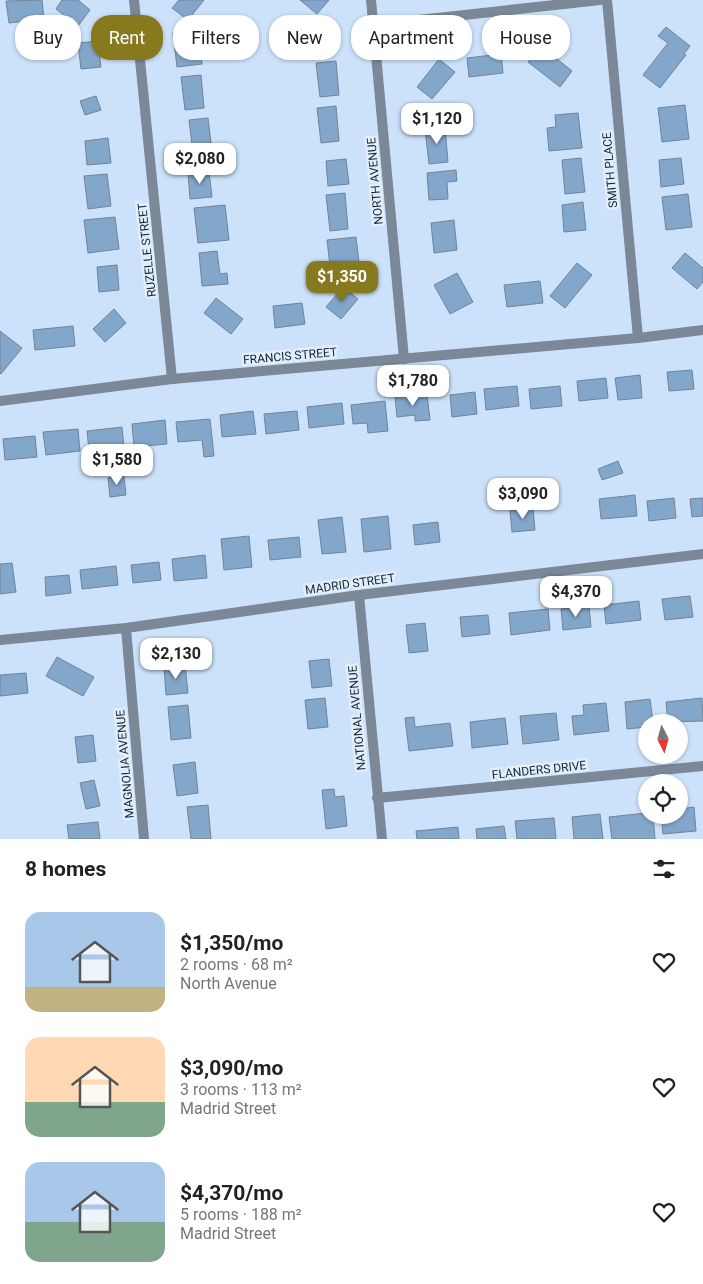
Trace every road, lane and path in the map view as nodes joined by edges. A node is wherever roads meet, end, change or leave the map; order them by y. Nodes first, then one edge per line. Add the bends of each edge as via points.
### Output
1 (134, 0) edge
2 (371, 0) edge
3 (600, 0) edge
4 (607, 0) edge
5 (372, 15) edge
6 (464, 15) edge
7 (376, 60) edge
8 (703, 330) edge
9 (638, 338) junction
10 (404, 359) junction
11 (172, 378) junction
12 (0, 401) edge
13 (703, 554) edge
14 (359, 594) junction
15 (126, 628) junction
16 (0, 640) edge
17 (703, 766) edge
18 (377, 798) junction
19 (144, 839) edge
20 (382, 839) edge

1 - 11 street, RUZELLE STREET
2 - 5 street, NORTH AVENUE
3 - 6 street
4 - 9 street, SMITH PLACE
7 - 10 street, NORTH AVENUE
8 - 9 street, FRANCIS STREET
9 - 10 street, FRANCIS STREET
10 - 11 street, FRANCIS STREET
11 - 12 street, FRANCIS STREET
13 - 14 street, MADRID STREET
14 - 15 street, MADRID STREET
14 - 18 street, NATIONAL AVENUE
15 - 16 street, MADRID STREET
15 - 19 street, MAGNOLIA AVENUE
17 - 18 street, FLANDERS DRIVE
18 - 20 street, NATIONAL AVENUE

